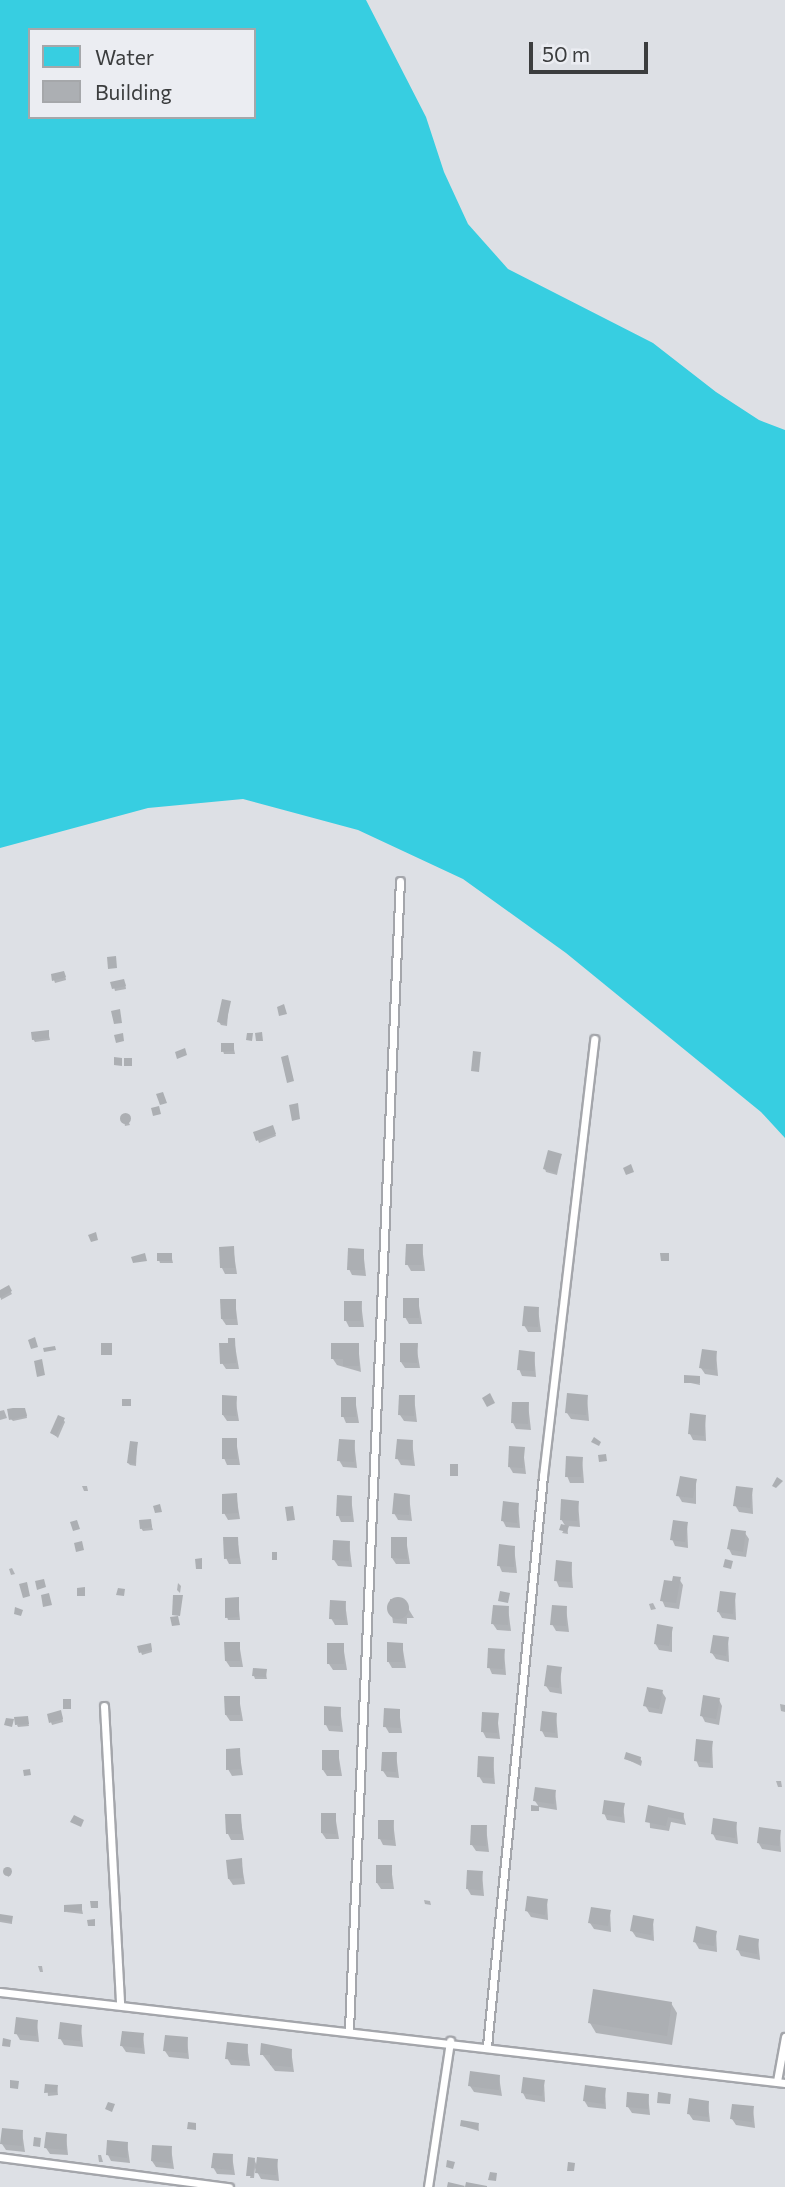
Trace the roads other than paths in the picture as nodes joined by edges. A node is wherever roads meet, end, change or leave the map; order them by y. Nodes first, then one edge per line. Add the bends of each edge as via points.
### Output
1 (400, 881) dead end
2 (594, 1039) dead end
3 (104, 1706) dead end
4 (0, 1992) edge
5 (120, 2004) junction
6 (349, 2029) junction
7 (785, 2037) edge
8 (450, 2041) junction
9 (487, 2046) junction
10 (781, 2082) edge
11 (0, 2157) edge
12 (229, 2187) edge
13 (428, 2187) edge

1 - 6 lane
2 - 9 lane via 543,1476
3 - 5 lane
4 - 5 lane
5 - 6 lane
6 - 8 lane
7 - 10 lane
8 - 9 lane
8 - 13 lane
9 - 10 lane
11 - 12 lane

